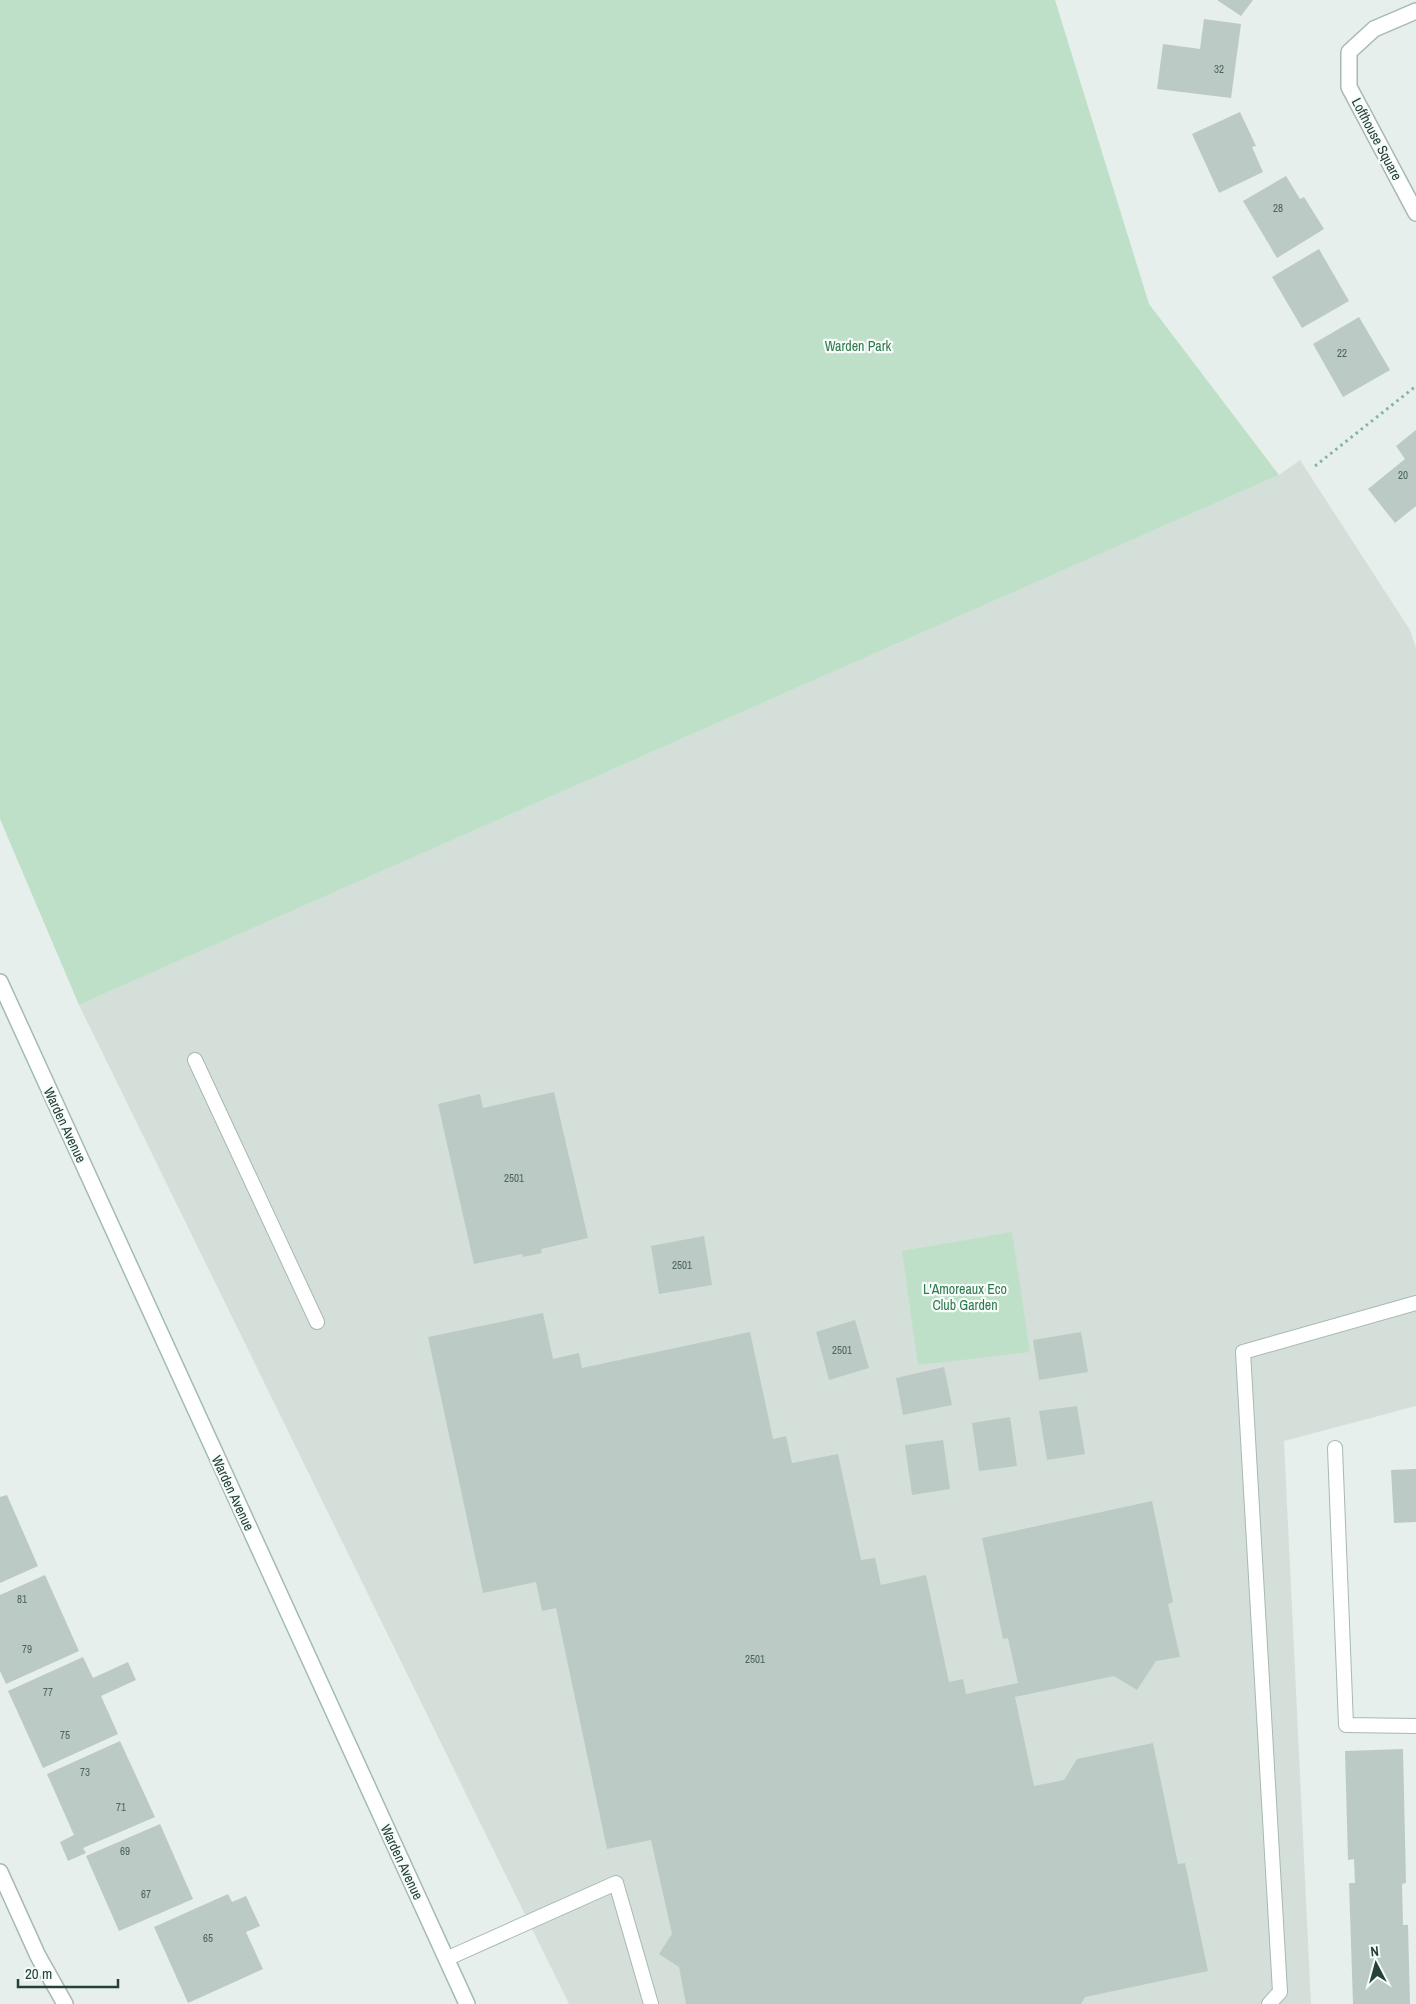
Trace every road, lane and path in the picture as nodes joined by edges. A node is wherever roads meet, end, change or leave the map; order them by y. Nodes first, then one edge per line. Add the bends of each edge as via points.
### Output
1 (1416, 11) edge
2 (1416, 213) edge
3 (1416, 386) edge
4 (1315, 466) dead end
5 (0, 982) edge
6 (195, 1060) dead end
7 (1416, 1303) edge
8 (317, 1322) dead end
9 (1335, 1448) dead end
10 (1416, 1726) edge
11 (0, 1872) edge
12 (446, 1959) junction
13 (65, 2004) edge
14 (467, 2004) edge
15 (651, 2004) edge
16 (1269, 2004) edge

1 - 2 main road, Lofthouse Square via 1374,29 1349,52 1349,87
3 - 4 path
5 - 12 main road, Warden Avenue
6 - 8 lane
7 - 16 lane via 1243,1352 1280,1992
9 - 10 lane via 1346,1725
11 - 13 main road via 38,1956
12 - 14 main road, Warden Avenue
12 - 15 lane via 616,1883

